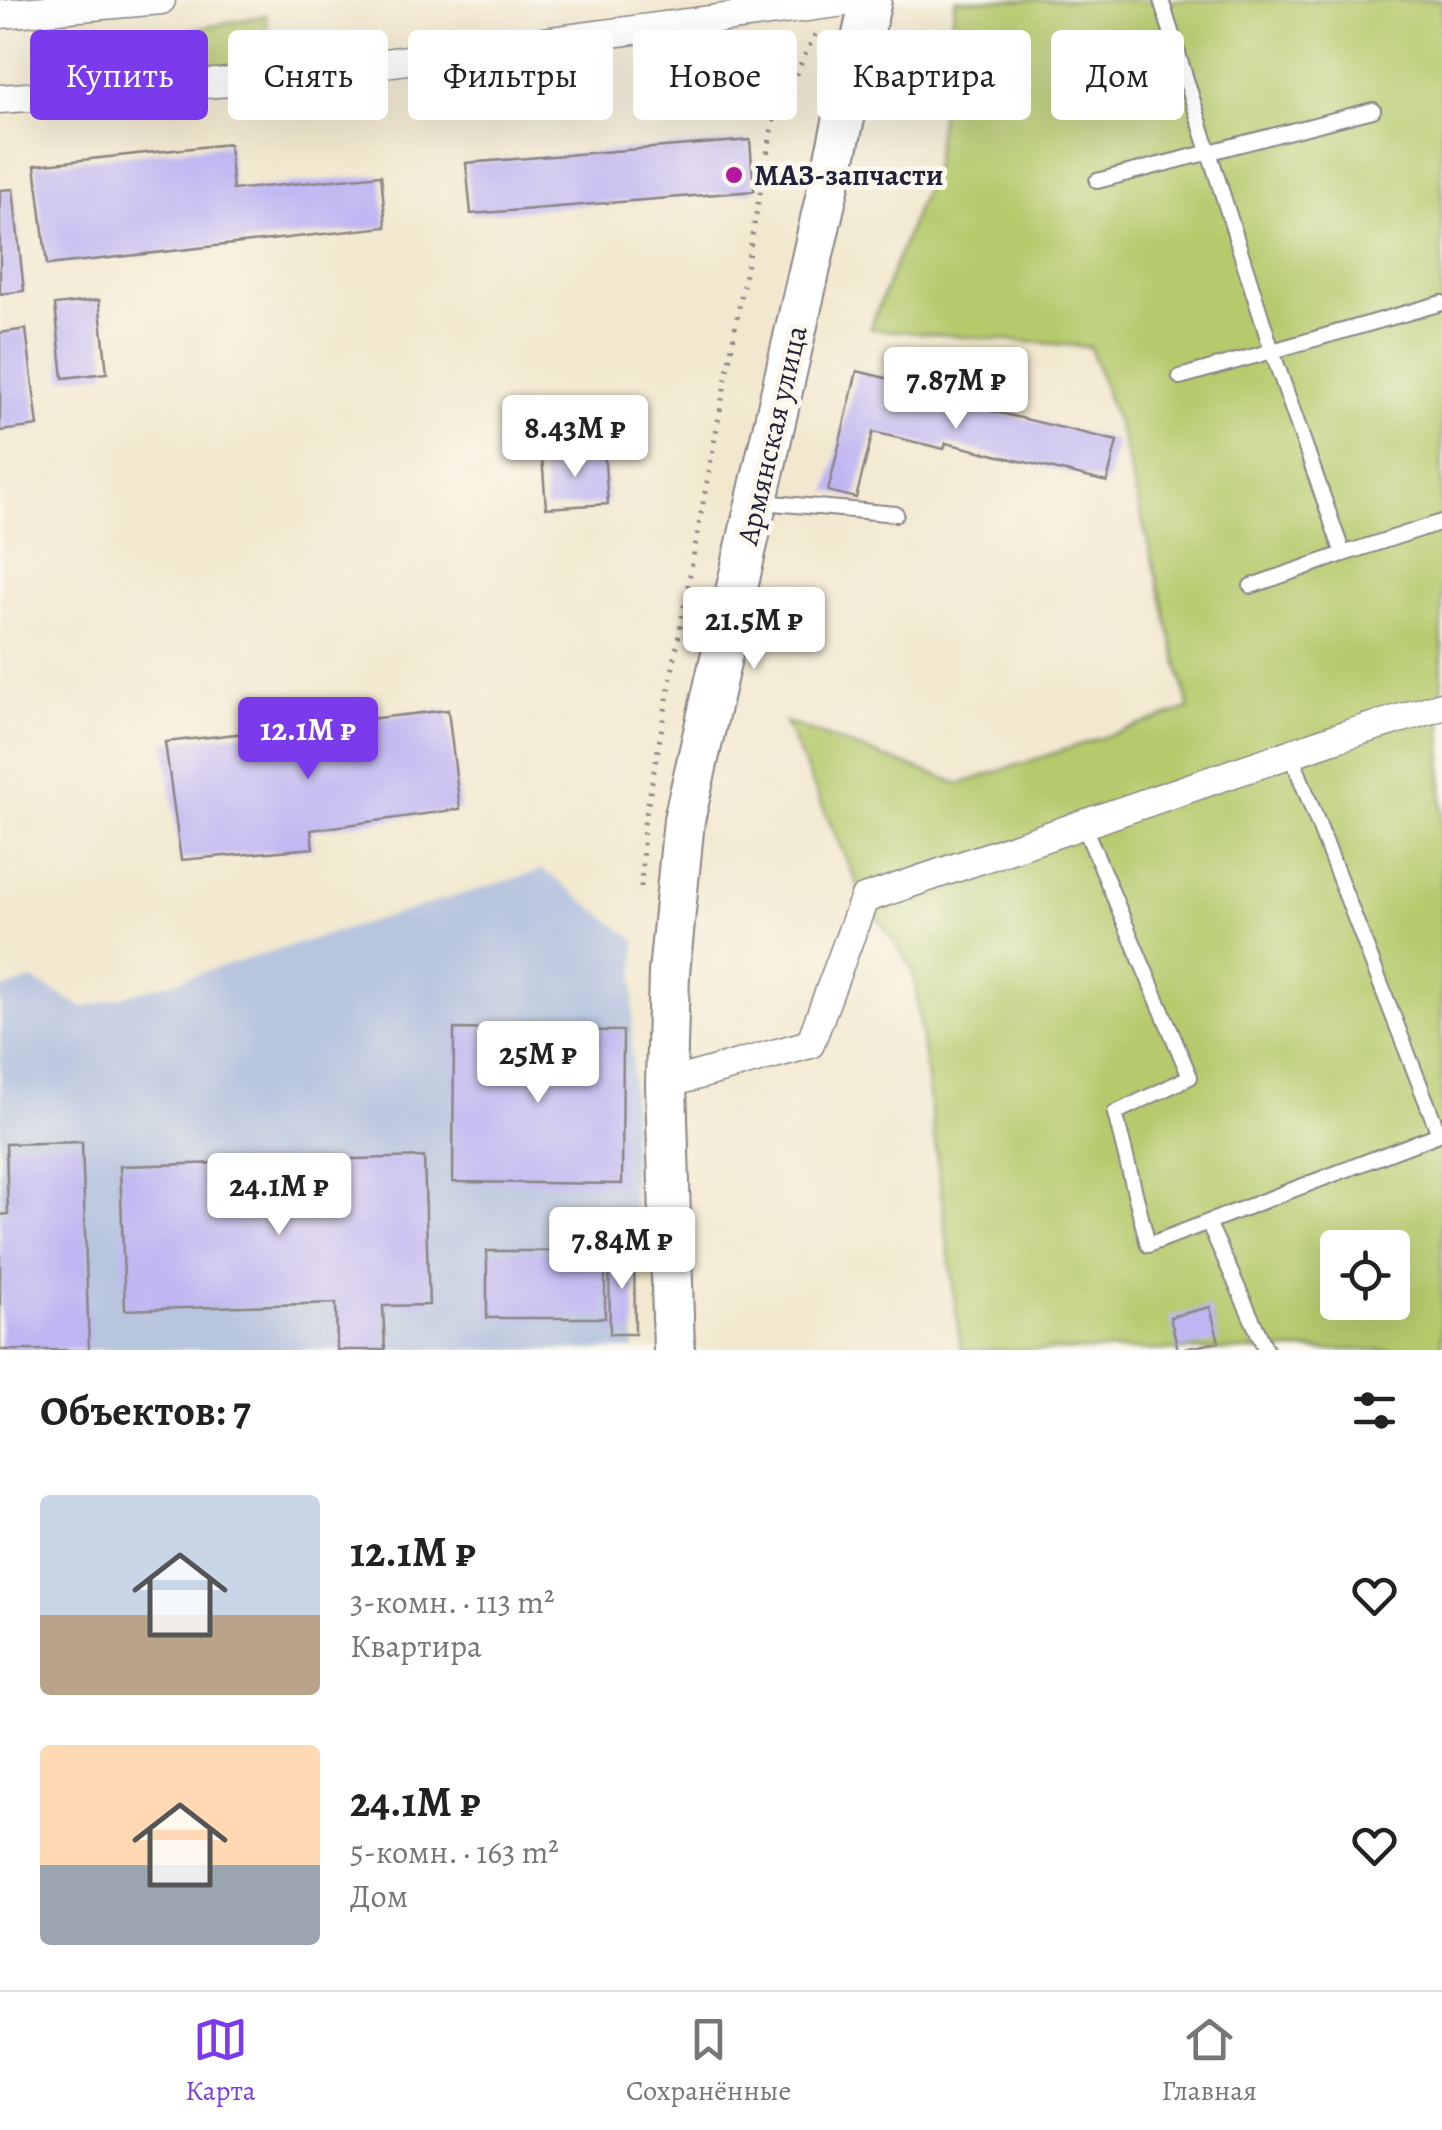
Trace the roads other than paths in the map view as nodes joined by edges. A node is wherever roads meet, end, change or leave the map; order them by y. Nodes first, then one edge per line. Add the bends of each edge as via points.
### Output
1 (161, 0) edge
2 (860, 0) edge
3 (871, 0) edge
4 (1162, 0) edge
5 (0, 14) edge
6 (0, 99) edge
7 (1373, 110) dead end
8 (1212, 152) junction
9 (1097, 181) dead end
10 (1442, 303) edge
11 (1272, 351) junction
12 (1180, 377) dead end
13 (756, 502) junction
14 (896, 514) dead end
15 (1442, 522) edge
16 (1342, 554) junction
17 (1252, 586) dead end
18 (1442, 706) edge
19 (1291, 754) junction
20 (1083, 824) junction
21 (666, 1084) junction
22 (1208, 1222) junction
23 (674, 1350) edge
24 (1266, 1350) edge

1 - 5 street
2 - 6 street via 256,80
3 - 13 street, Армянская улица
4 - 8 lane
7 - 8 lane
8 - 9 lane
8 - 11 lane
10 - 11 lane
11 - 12 lane
11 - 16 lane
13 - 14 lane
13 - 21 street, Армянская улица via 684,820
15 - 16 lane
16 - 17 lane
18 - 19 street
19 - 20 street
19 - 22 lane via 1439,1134
20 - 21 street via 864,899 810,1044
20 - 22 lane via 1190,1077 1114,1114 1148,1245
21 - 23 street, Армянская улица
22 - 24 lane

